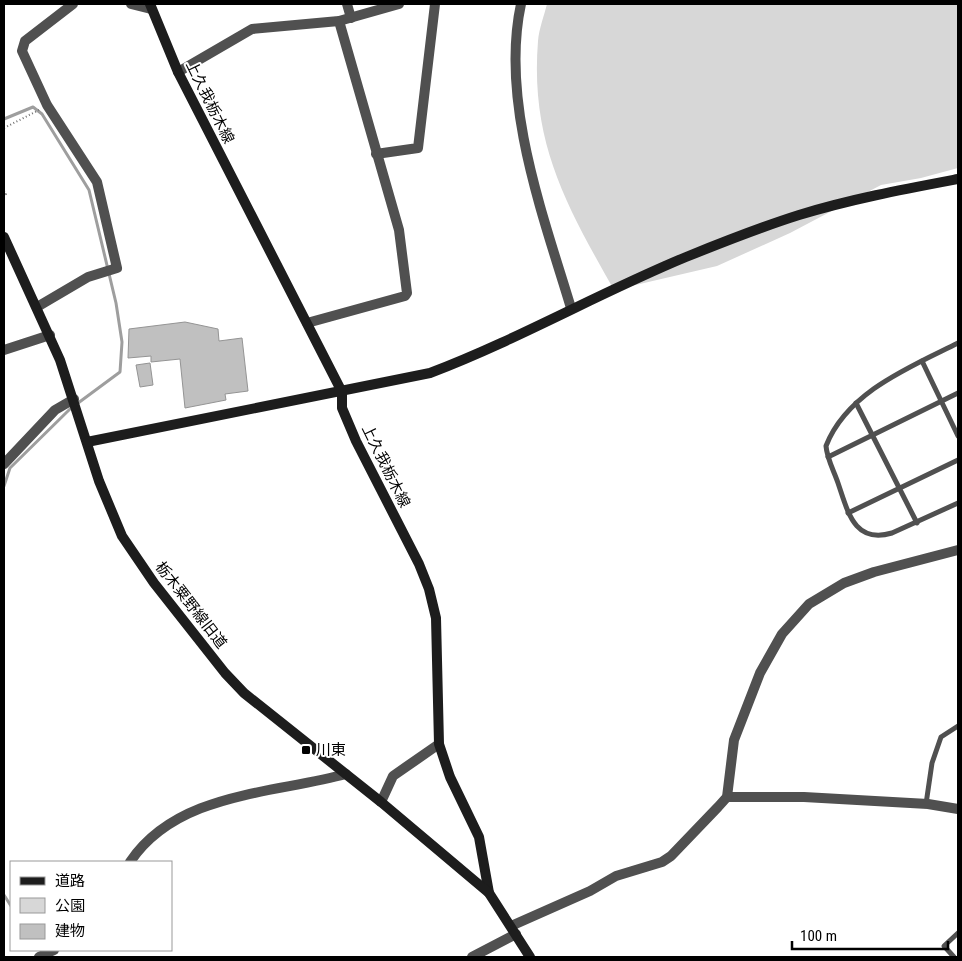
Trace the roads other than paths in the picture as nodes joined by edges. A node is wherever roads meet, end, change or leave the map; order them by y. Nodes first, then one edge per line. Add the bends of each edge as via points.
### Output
1 (73, 4) edge
2 (131, 4) edge
3 (347, 4) edge
4 (399, 4) edge
5 (435, 4) edge
6 (521, 4) edge
7 (151, 6) edge
8 (351, 18) junction
9 (339, 21) junction
10 (178, 72) junction
11 (376, 154) junction
12 (958, 179) edge
13 (4, 237) edge
14 (37, 307) junction
15 (571, 308) junction
16 (307, 323) junction
17 (50, 335) junction
18 (958, 343) edge
19 (4, 350) edge
20 (922, 361) junction
21 (342, 392) junction
22 (958, 392) edge
23 (74, 400) junction
24 (941, 401) junction
25 (856, 402) junction
26 (873, 435) junction
27 (958, 436) edge
28 (87, 442) junction
29 (828, 457) junction
30 (958, 460) edge
31 (4, 464) edge
32 (900, 489) junction
33 (958, 503) edge
34 (848, 513) junction
35 (917, 523) junction
36 (958, 550) edge
37 (958, 726) edge
38 (438, 744) junction
39 (346, 774) junction
40 (727, 797) junction
41 (381, 802) junction
42 (926, 804) junction
43 (958, 809) edge
44 (131, 861) edge
45 (489, 893) junction
46 (514, 930) junction
47 (958, 933) edge
48 (52, 951) edge
49 (39, 957) edge
50 (472, 957) edge
51 (530, 957) edge
52 (954, 957) edge

1 - 14 street via 25,42 22,51 48,106 97,182 117,268 88,277
2 - 7 street
3 - 8 street
4 - 8 street
5 - 11 street via 418,148
6 - 15 street via 516,24 514,77 521,128 545,225
7 - 10 street, 上久我栃木線
8 - 9 street
9 - 10 street via 252,29
9 - 11 street
10 - 16 street, 上久我栃木線
11 - 16 street via 399,230 407,292 405,296
12 - 15 street via 800,215 686,257
13 - 14 street, 栃木粟野線旧道
14 - 17 street, 栃木粟野線旧道
15 - 21 street via 458,363 430,373
16 - 21 street, 上久我栃木線
17 - 19 street
17 - 23 street, 栃木粟野線旧道
18 - 20 lane
20 - 24 lane
20 - 25 lane
21 - 28 street
21 - 38 street, 上久我栃木線 via 342,408 356,441 429,589 436,618
22 - 24 lane
23 - 28 street, 栃木粟野線旧道
23 - 31 street via 55,410
24 - 26 lane
24 - 27 lane
25 - 26 lane
25 - 29 lane via 831,432 826,446
26 - 29 lane
26 - 32 lane
28 - 39 street, 栃木粟野線旧道 via 114,520 154,583 244,693
29 - 34 lane
30 - 32 lane
32 - 34 lane
32 - 35 lane
33 - 35 lane
34 - 35 lane via 856,526 872,535 881,536
36 - 40 street via 874,572 844,583 809,604 782,634 760,673 734,740
37 - 42 lane via 941,737 932,763
38 - 41 street via 393,776
38 - 45 street, 上久我栃木線 via 479,837
39 - 41 street, 栃木粟野線旧道
39 - 44 street via 308,784 244,794 199,808 160,831
40 - 42 street via 770,796
40 - 46 street via 662,862 616,876
41 - 45 street, 栃木粟野線旧道
42 - 43 street
45 - 46 street, 上久我栃木線
46 - 50 street
46 - 51 street, 上久我栃木線
47 - 52 lane via 944,946
48 - 49 street

